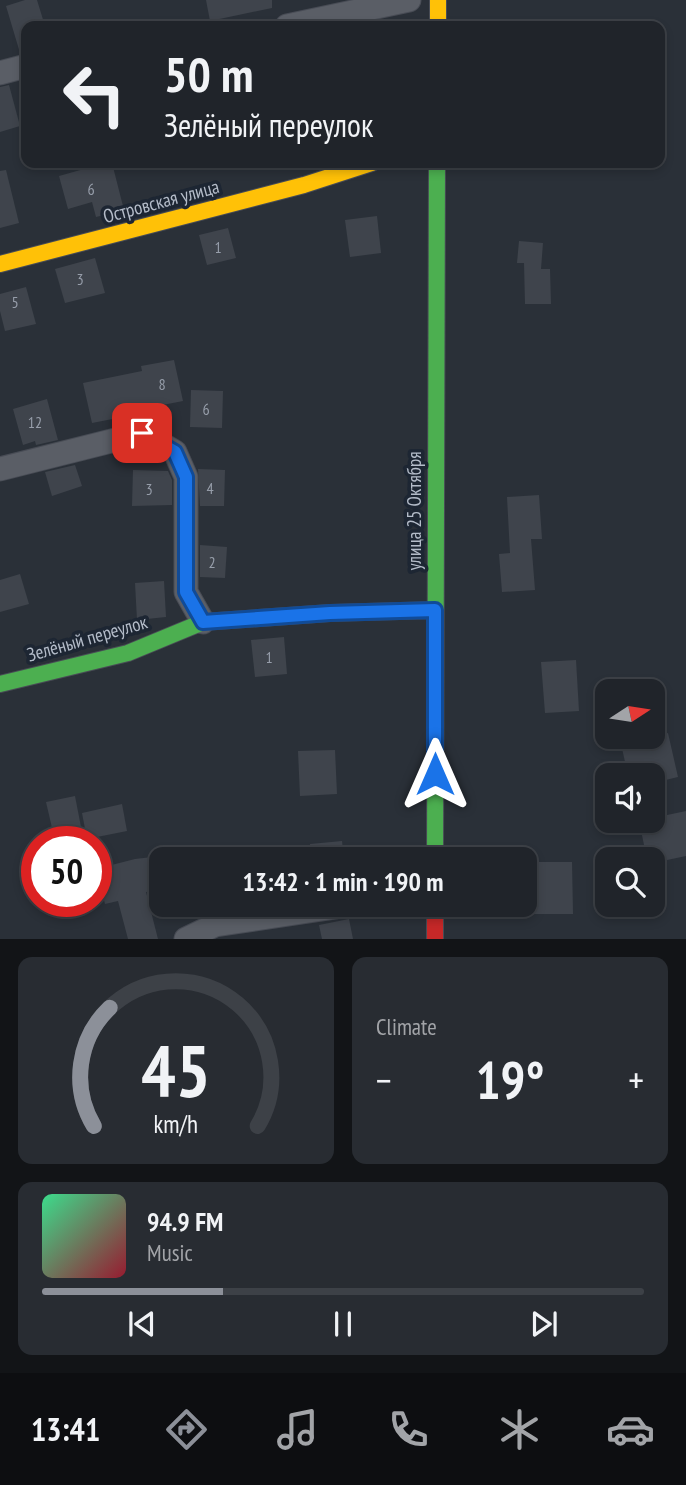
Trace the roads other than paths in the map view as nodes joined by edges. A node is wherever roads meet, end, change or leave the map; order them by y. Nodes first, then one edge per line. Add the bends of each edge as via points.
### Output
1 (409, 0) edge
2 (438, 0) edge
3 (310, 21) edge
4 (438, 21) edge
5 (21, 67) edge
6 (0, 73) edge
7 (357, 168) edge
8 (437, 168) edge
9 (0, 264) edge
10 (0, 469) edge
11 (435, 610) junction
12 (203, 622) junction
13 (0, 684) edge
14 (435, 847) edge
15 (269, 917) edge
16 (435, 917) edge
17 (186, 939) edge
18 (435, 939) edge

1 - 3 street
2 - 4 street
5 - 6 street
7 - 9 street, Островская улица via 304,186
8 - 11 street, улица 25 Октября
10 - 12 street via 142,433 175,452 186,477 186,592
11 - 12 street, Зелёный переулок
11 - 14 street, улица 25 Октября
12 - 13 street, Зелёный переулок via 128,653
15 - 17 street via 215,925
16 - 18 street

